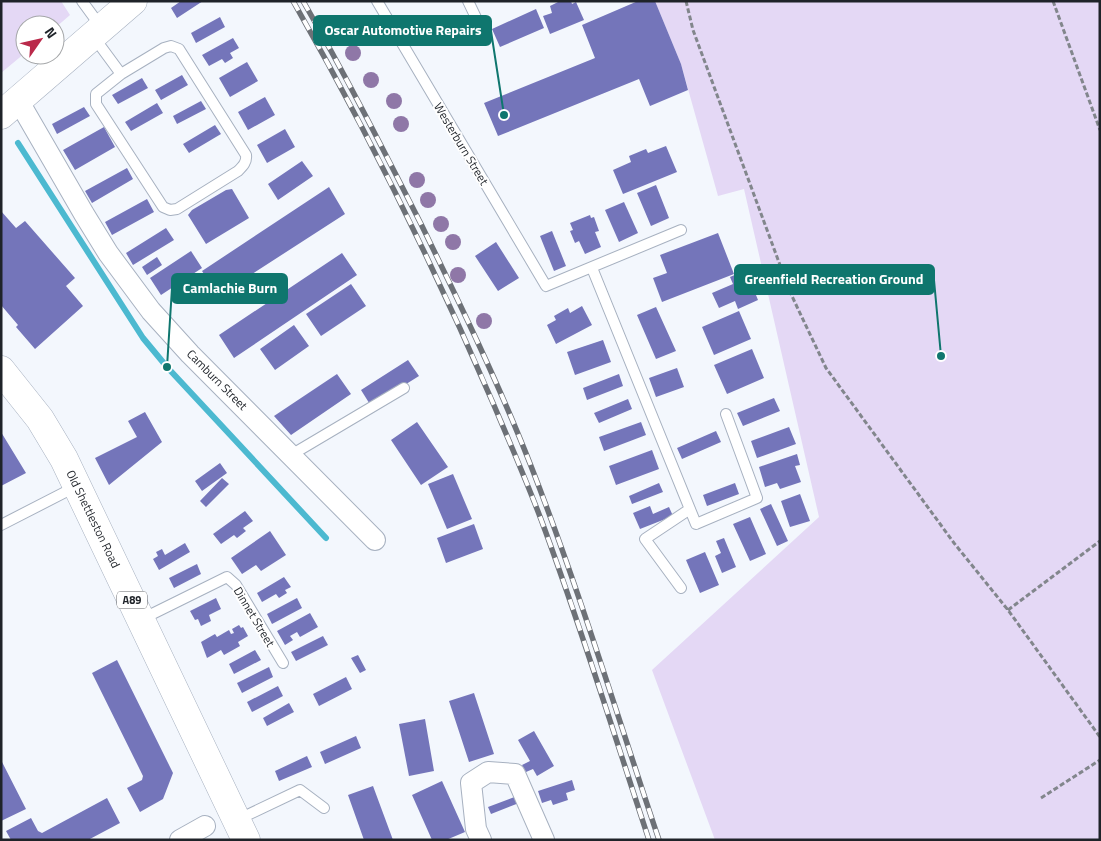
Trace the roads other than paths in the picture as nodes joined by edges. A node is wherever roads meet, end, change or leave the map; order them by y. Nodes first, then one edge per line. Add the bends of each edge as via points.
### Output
1 (82, 1) edge
2 (133, 1) edge
3 (377, 1) edge
4 (468, 1) edge
5 (480, 26) dead end
6 (97, 32) junction
7 (121, 74) junction
8 (10, 108) edge
9 (681, 230) dead end
10 (592, 268) junction
11 (1, 370) edge
12 (404, 388) dead end
13 (726, 414) dead end
14 (291, 455) junction
15 (78, 486) junction
16 (690, 509) junction
17 (1, 525) edge
18 (375, 540) dead end
19 (681, 588) dead end
20 (141, 620) junction
21 (283, 664) dead end
22 (324, 808) dead end
23 (205, 826) dead end
24 (241, 830) edge
25 (180, 840) edge
26 (481, 840) edge
27 (544, 840) edge

1 - 6 lane
2 - 6 main road
3 - 10 lane, Westerburn Street via 546,286
4 - 5 lane
6 - 7 lane
6 - 8 main road
7 - 7 lane via 96,94 96,104 163,207 177,209 244,165 246,155 179,49 164,48
8 - 14 street, Camburn Street via 130,284 172,335
9 - 10 lane
10 - 16 lane
11 - 15 main road, Old Shettleston Road / A89 via 40,419
12 - 14 lane
13 - 16 lane via 757,498 696,524
14 - 18 street, Camburn Street
15 - 17 lane
15 - 20 main road, Old Shettleston Road / A89
16 - 19 lane via 645,539
20 - 21 lane, Dinnet Street via 227,577 236,585
20 - 24 main road, Old Shettleston Road / A89
22 - 24 lane via 300,790
23 - 25 street
26 - 27 street via 476,829 471,783 488,772 515,774

